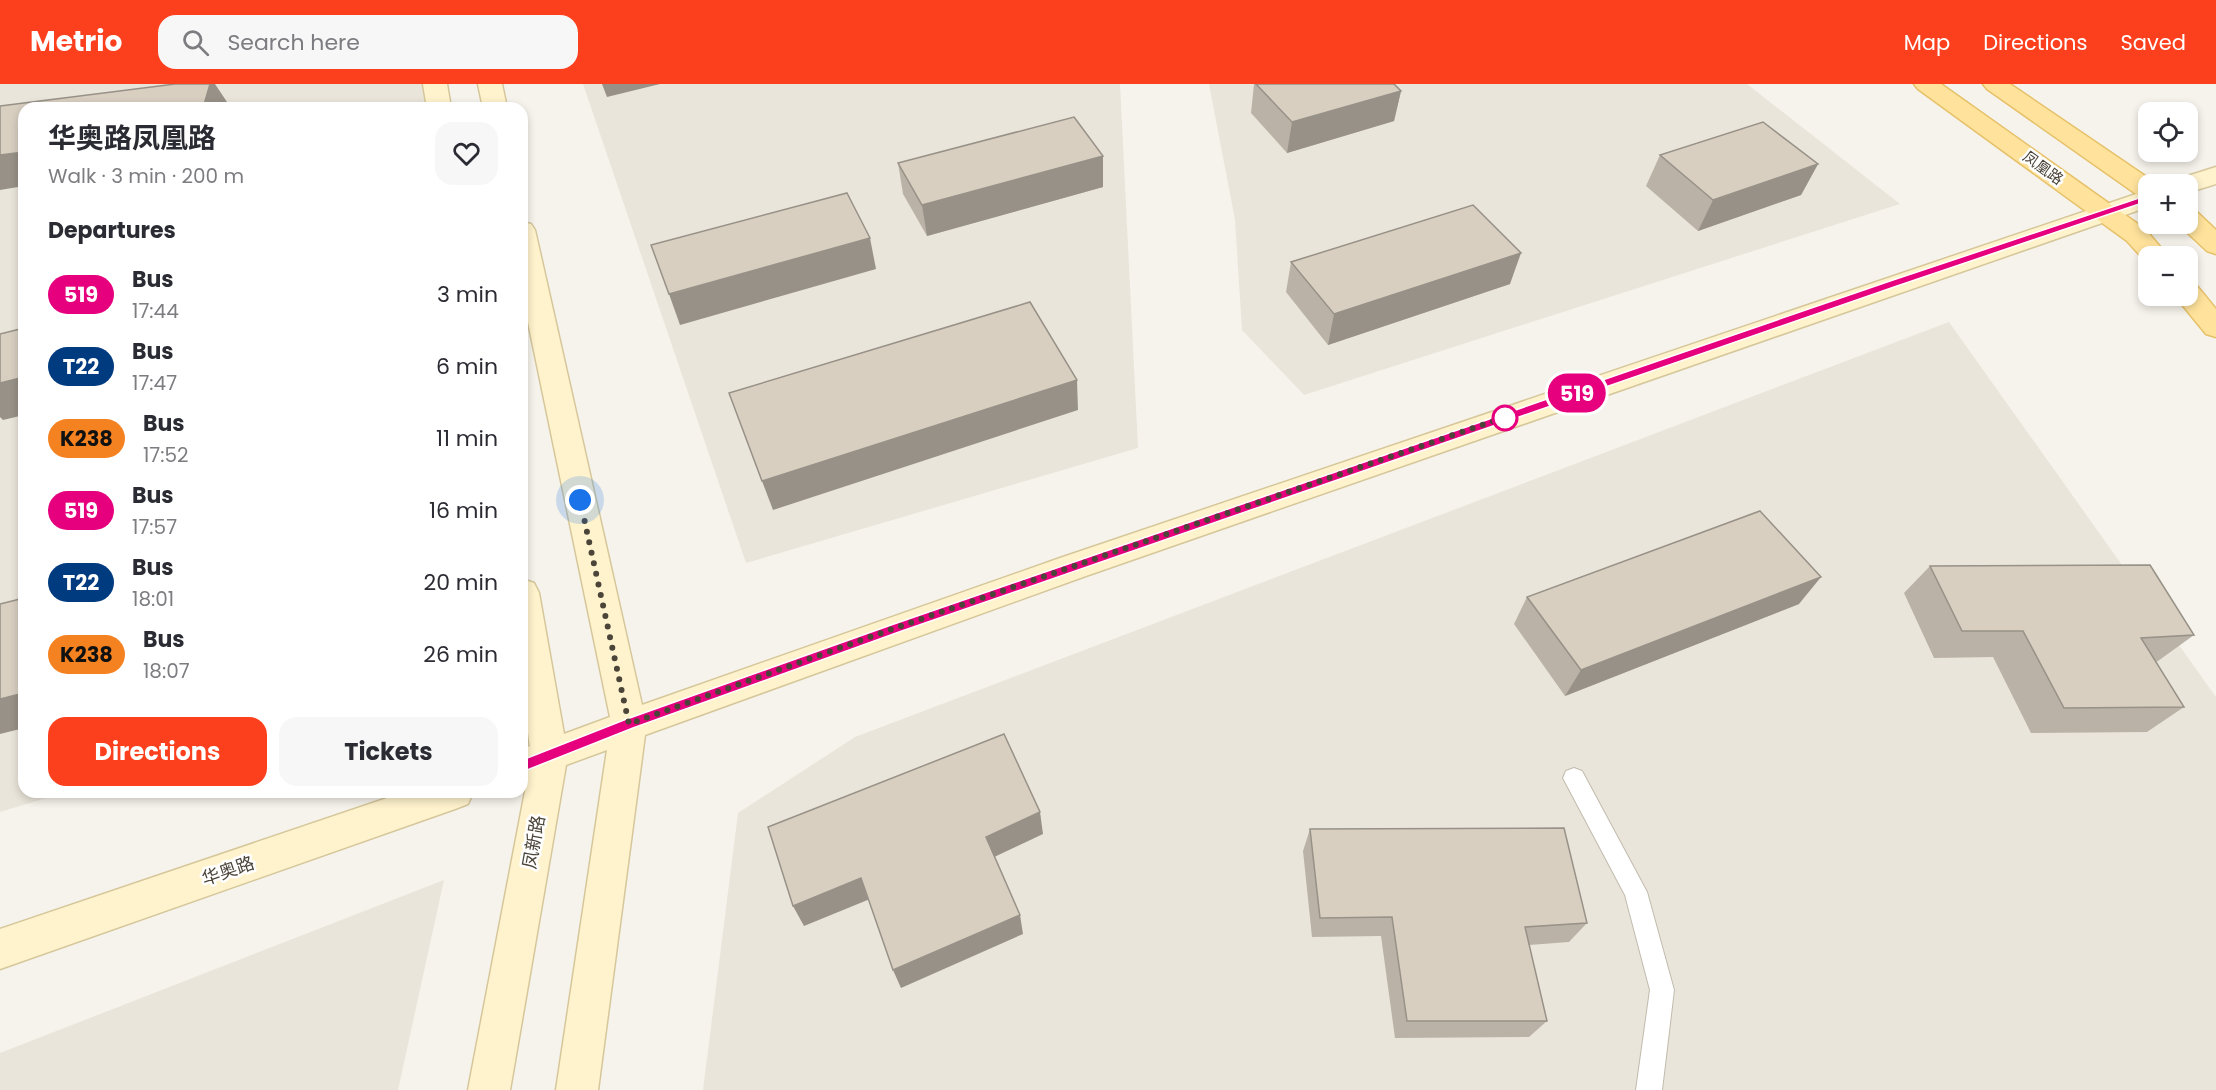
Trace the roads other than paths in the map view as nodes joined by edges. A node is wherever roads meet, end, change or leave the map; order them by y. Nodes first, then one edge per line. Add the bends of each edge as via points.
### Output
1 (435, 84) edge
2 (490, 84) edge
3 (1926, 84) edge
4 (1995, 84) edge
5 (438, 102) edge
6 (494, 102) edge
7 (2216, 175) edge
8 (2198, 181) edge
9 (2138, 183) edge
10 (2138, 202) edge
11 (2106, 213) junction
12 (2198, 225) edge
13 (2216, 245) edge
14 (2146, 246) edge
15 (528, 258) edge
16 (2198, 306) edge
17 (2216, 327) edge
18 (528, 665) edge
19 (629, 724) junction
20 (536, 761) edge
21 (1574, 778) dead end
22 (438, 798) edge
23 (0, 949) edge
24 (489, 1090) edge
25 (577, 1090) edge
26 (1649, 1090) edge

1 - 5 street
2 - 6 street
3 - 11 main road, 凤凰路
4 - 9 main road
7 - 8 street
10 - 11 street
11 - 14 main road, 凤凰路
11 - 19 street via 895,628
12 - 13 main road
15 - 19 street
16 - 17 main road
18 - 20 street, 凤新路
19 - 20 street
19 - 25 street
20 - 24 street, 凤新路
21 - 26 lane via 1636,892 1662,990
22 - 23 street, 华奥路

